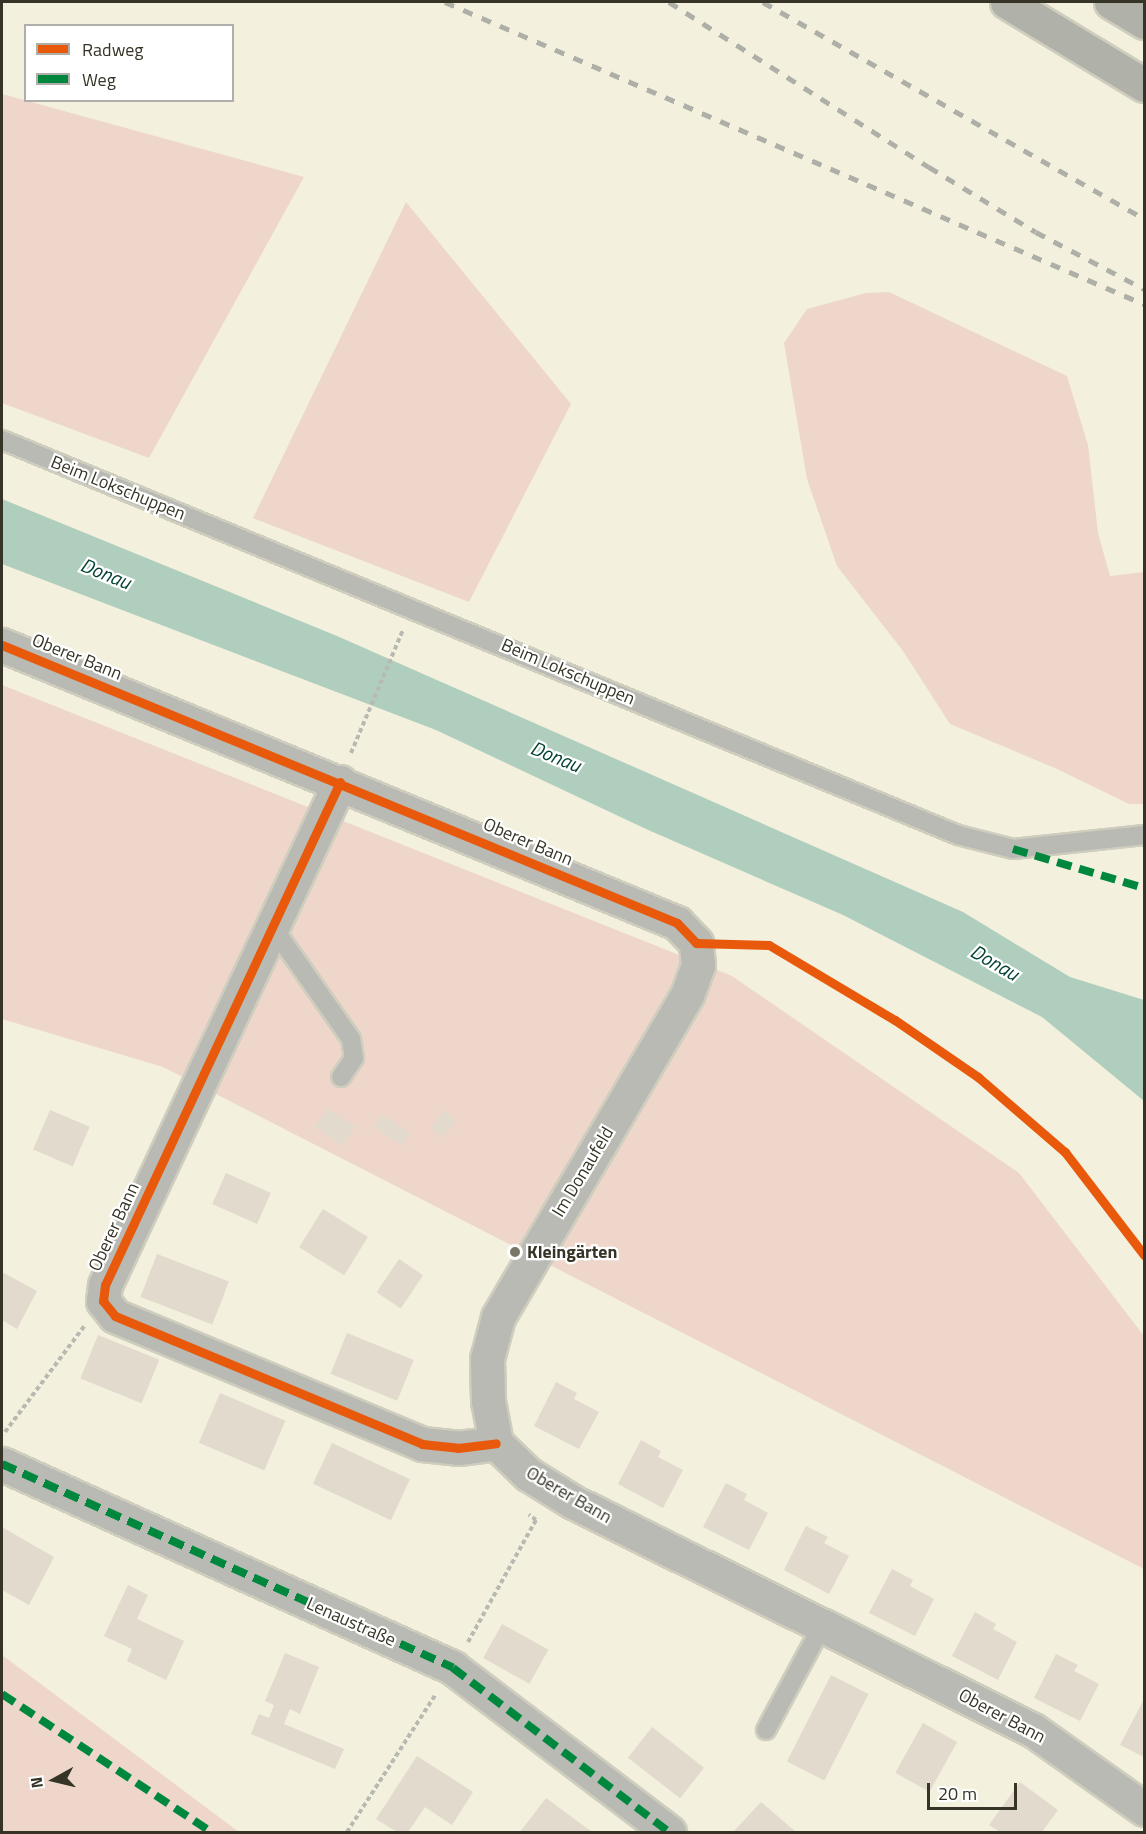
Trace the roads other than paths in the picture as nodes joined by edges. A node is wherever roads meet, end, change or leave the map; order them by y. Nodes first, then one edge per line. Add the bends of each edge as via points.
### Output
1 (1007, 2) edge
2 (1111, 2) edge
3 (1144, 22) edge
4 (1144, 85) edge
5 (2, 440) edge
6 (2, 645) edge
7 (340, 782) junction
8 (1144, 835) edge
9 (272, 926) junction
10 (696, 943) joint
11 (341, 1077) dead end
12 (496, 1443) junction
13 (2, 1464) edge
14 (823, 1624) junction
15 (766, 1730) dead end
16 (1144, 1809) edge
17 (669, 1833) edge

1 - 4 main road
2 - 3 main road
5 - 8 lane, Beim Lokschuppen via 958,835 1013,849
6 - 7 street, Oberer Bann
7 - 9 street, Oberer Bann
7 - 10 street, Oberer Bann via 677,923
9 - 11 lane via 351,1039 354,1058
9 - 12 street, Oberer Bann via 105,1285 103,1301 115,1316 422,1444 458,1448
10 - 12 street, Im Donaufeld via 698,964 687,995 498,1317 487,1359 488,1401
12 - 14 street, Oberer Bann via 528,1474 573,1502
13 - 17 street, Lenaustraße via 453,1668
14 - 15 lane
14 - 16 street, Oberer Bann via 1033,1730

